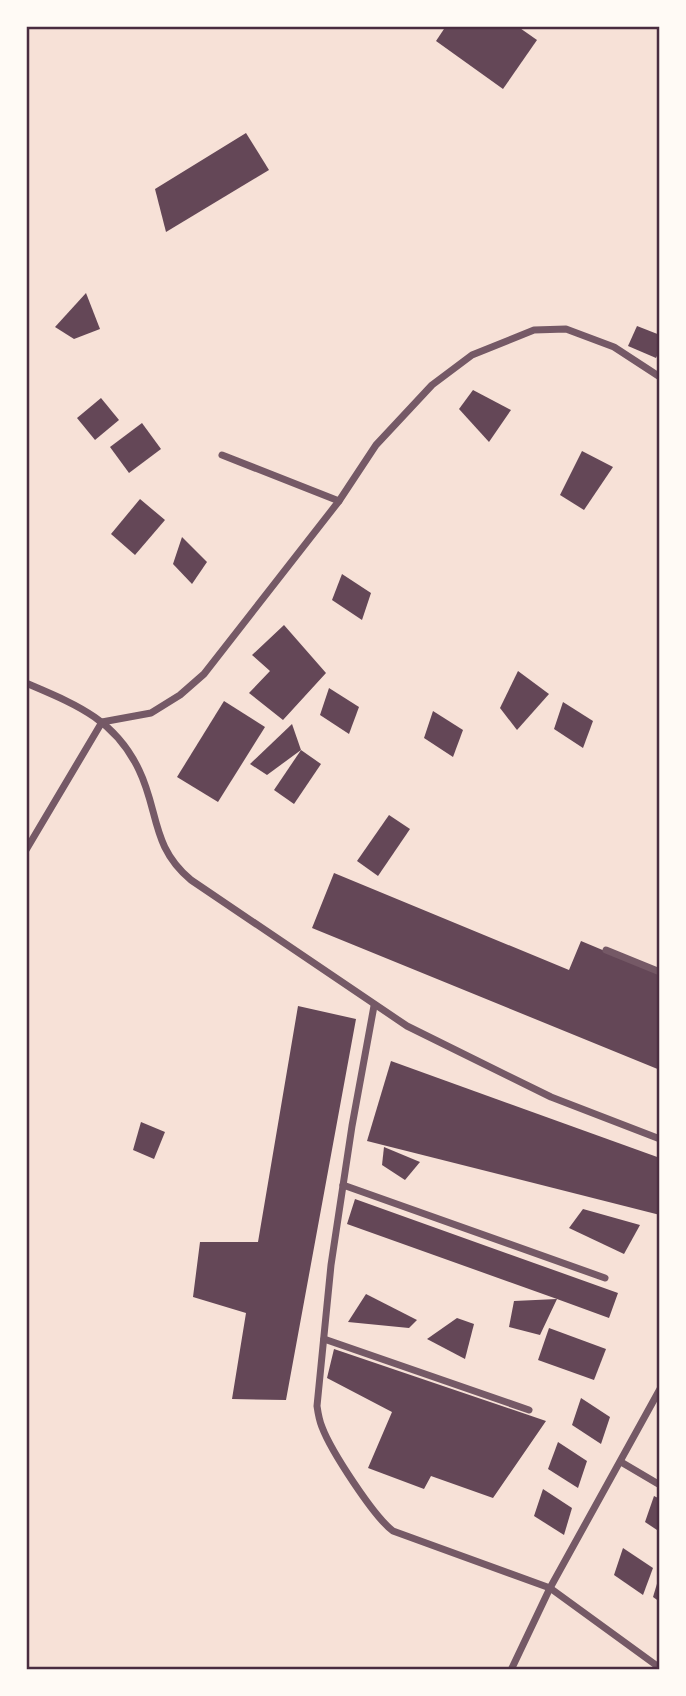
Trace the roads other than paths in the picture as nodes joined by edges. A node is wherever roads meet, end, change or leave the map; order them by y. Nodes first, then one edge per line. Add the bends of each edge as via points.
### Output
1 (660, 377) edge
2 (222, 455) dead end
3 (339, 500) junction
4 (26, 684) edge
5 (102, 722) junction
6 (26, 850) edge
7 (606, 950) dead end
8 (660, 972) edge
9 (374, 1006) junction
10 (660, 1139) edge
11 (342, 1185) junction
12 (605, 1278) dead end
13 (324, 1339) junction
14 (660, 1389) edge
15 (529, 1410) dead end
16 (621, 1462) junction
17 (660, 1485) edge
18 (550, 1588) junction
19 (660, 1668) edge
20 (512, 1670) edge

1 - 3 street via 614,347 566,329 534,330 502,342 472,355 432,385 376,445
2 - 3 street
3 - 5 street via 204,674 151,713
4 - 5 street via 85,709
5 - 6 street
5 - 9 street via 118,736 140,771 161,841 186,875
7 - 8 street
9 - 10 street via 551,1097
9 - 11 street
11 - 12 street
11 - 13 street
13 - 15 street
13 - 18 street via 317,1406 322,1428 383,1523 393,1531
14 - 16 street
16 - 17 street
16 - 18 street
18 - 19 street
18 - 20 street

